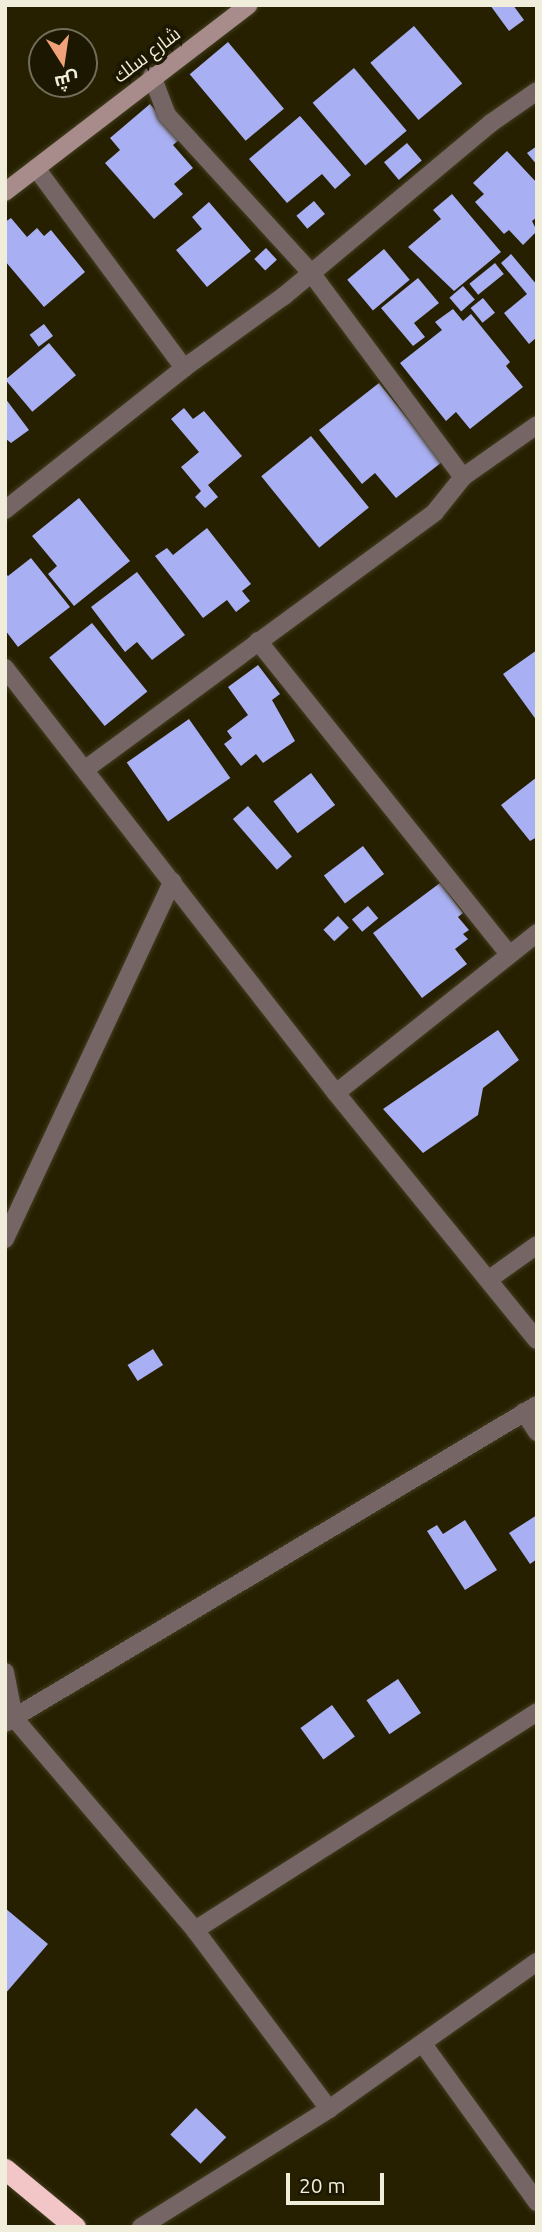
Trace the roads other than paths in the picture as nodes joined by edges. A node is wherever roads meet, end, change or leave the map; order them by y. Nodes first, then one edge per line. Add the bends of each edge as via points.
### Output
1 (249, 5) edge
2 (152, 76) junction
3 (537, 91) edge
4 (37, 167) junction
5 (5, 192) edge
6 (312, 274) junction
7 (184, 368) junction
8 (537, 425) edge
9 (463, 477) junction
10 (5, 510) edge
11 (258, 641) junction
12 (5, 668) edge
13 (87, 768) junction
14 (173, 881) junction
15 (537, 933) edge
16 (509, 954) junction
17 (336, 1093) junction
18 (5, 1239) edge
19 (537, 1245) edge
20 (488, 1280) junction
21 (537, 1340) edge
22 (530, 1408) edge
23 (537, 1433) edge
24 (5, 1672) edge
25 (537, 1713) edge
26 (10, 1721) edge
27 (195, 1930) junction
28 (537, 1962) edge
29 (423, 2044) junction
30 (329, 2109) junction
31 (5, 2169) edge
32 (537, 2202) edge
33 (75, 2227) edge
34 (141, 2227) edge

1 - 2 street, شارع سلك
2 - 4 street, شارع سلك
2 - 6 street via 167,115
3 - 6 street via 491,122
4 - 5 street, شارع سلك
4 - 7 street
6 - 7 street
6 - 9 street
7 - 10 street
8 - 9 street
9 - 11 street via 435,512
11 - 13 street
11 - 16 street
12 - 13 street
13 - 14 street
14 - 17 street
14 - 18 street
15 - 16 street
16 - 17 street
17 - 20 street
19 - 20 street
20 - 21 street
22 - 23 street
22 - 26 street
24 - 26 street
25 - 27 street
26 - 27 street
27 - 30 street
28 - 29 street
29 - 30 street
29 - 32 street
30 - 34 street
31 - 33 highway

